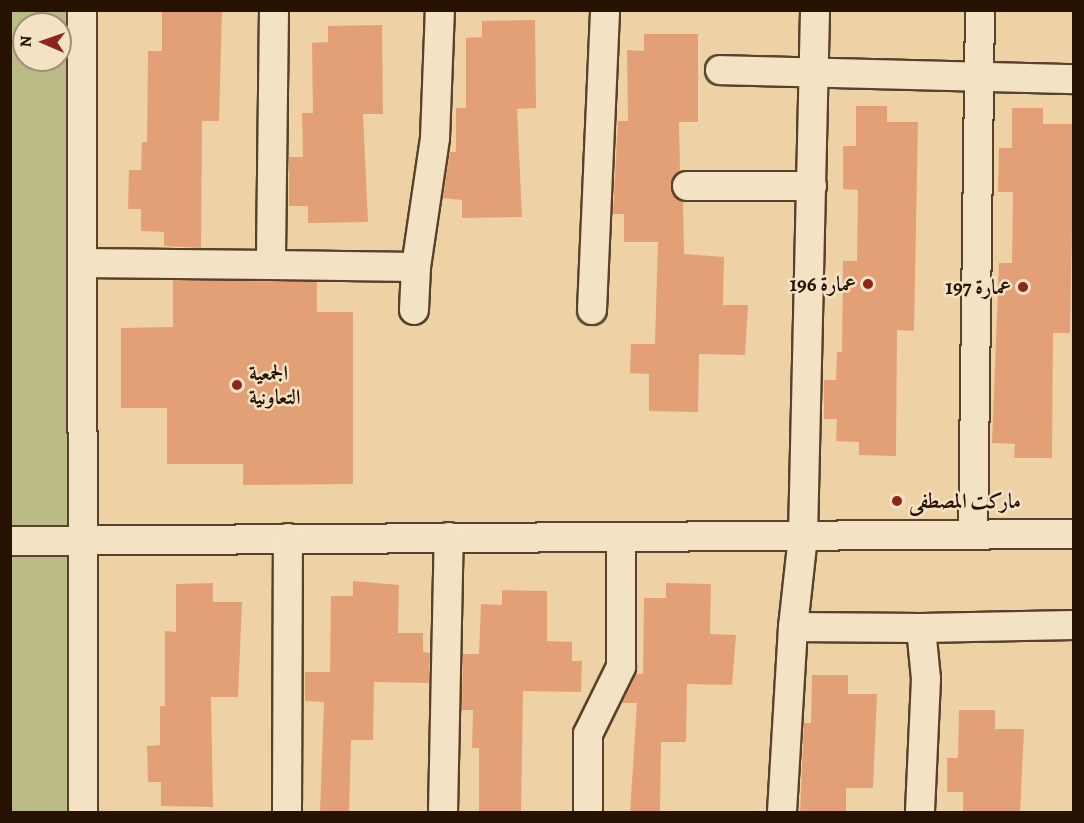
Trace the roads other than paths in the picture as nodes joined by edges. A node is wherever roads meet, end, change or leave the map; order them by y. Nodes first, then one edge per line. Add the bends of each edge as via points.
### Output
1 (82, 10) edge
2 (274, 10) edge
3 (440, 10) edge
4 (605, 10) edge
5 (815, 10) edge
6 (980, 10) edge
7 (720, 70) dead end
8 (815, 71) junction
9 (978, 76) junction
10 (1074, 79) edge
11 (687, 186) dead end
12 (812, 186) junction
13 (82, 263) junction
14 (271, 265) junction
15 (416, 267) junction
16 (414, 310) dead end
17 (592, 310) dead end
18 (1074, 534) edge
19 (973, 535) junction
20 (803, 536) junction
21 (449, 537) junction
22 (621, 537) junction
23 (288, 538) junction
24 (82, 540) junction
25 (10, 541) edge
26 (1074, 626) edge
27 (793, 627) junction
28 (921, 628) junction
29 (83, 813) edge
30 (287, 813) edge
31 (443, 813) edge
32 (588, 813) edge
33 (782, 813) edge
34 (920, 813) edge

1 - 13 street
2 - 14 street
3 - 15 street via 435,138
4 - 17 street
5 - 8 street
6 - 9 street
7 - 8 street
8 - 9 street
8 - 12 street
9 - 10 street
9 - 19 street
11 - 12 street
12 - 20 street
13 - 14 street
13 - 24 street
14 - 15 street
15 - 16 street
18 - 19 street
19 - 20 street
20 - 22 street
20 - 27 street
21 - 22 street
21 - 23 street
21 - 31 street
22 - 32 street via 621,666 588,734
23 - 24 street
23 - 30 street
24 - 25 street
24 - 29 street
26 - 28 street
27 - 28 street
27 - 33 street
28 - 34 street via 926,679

